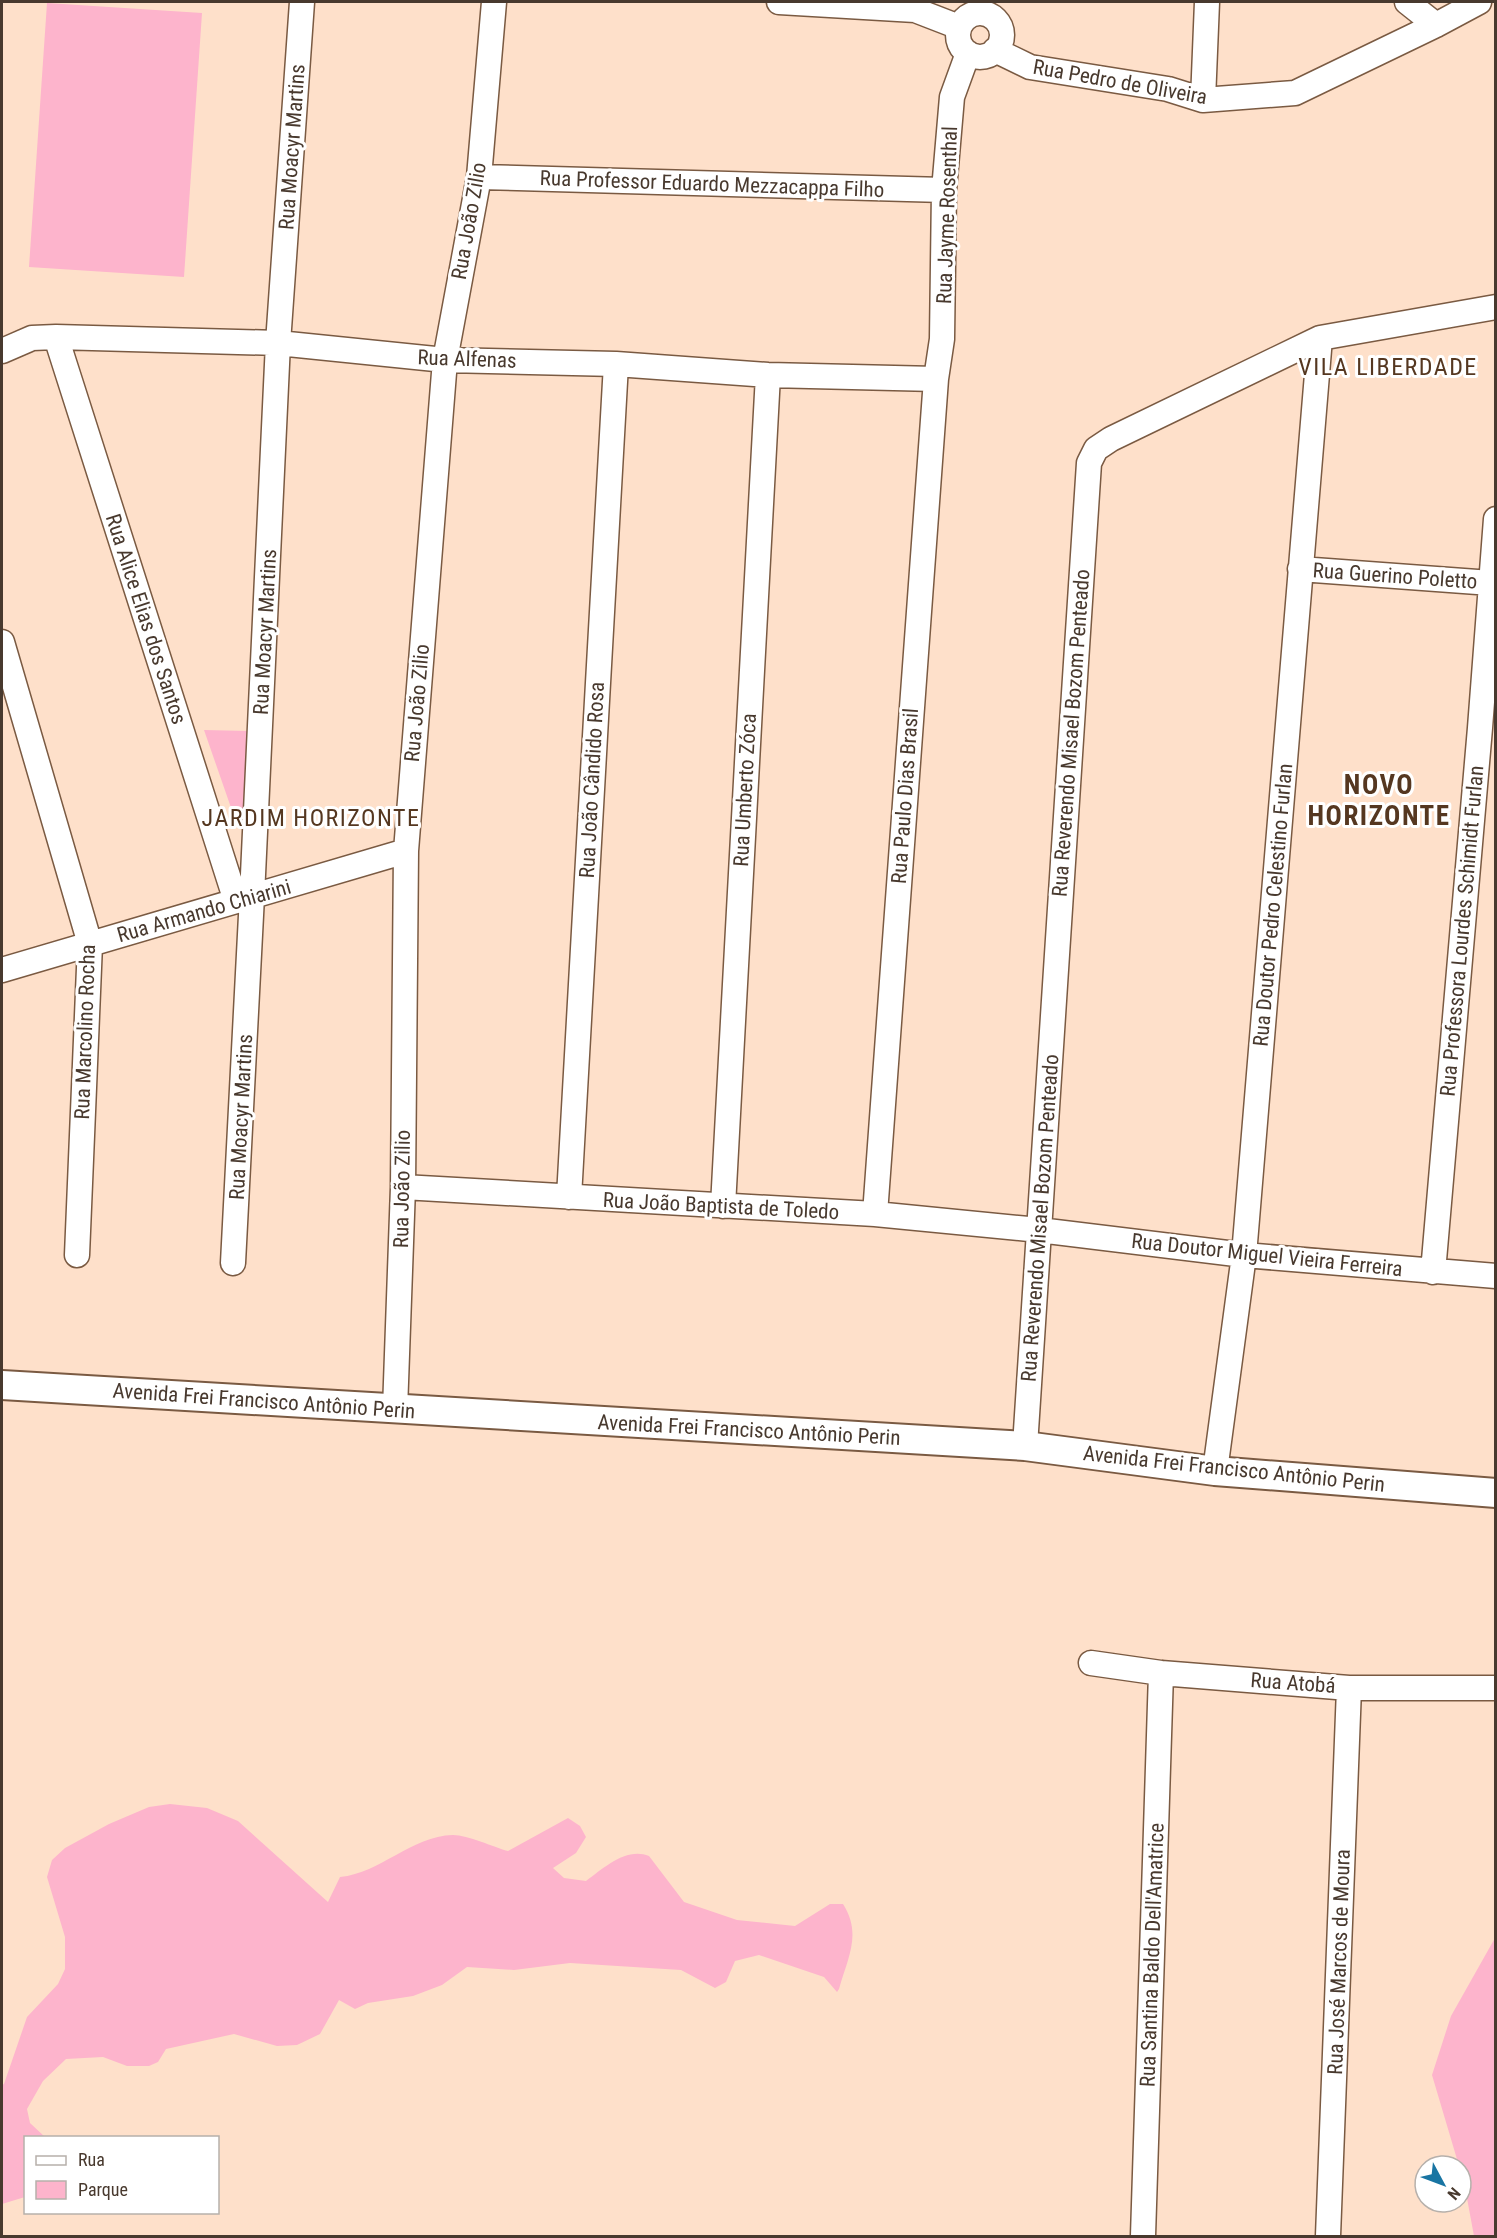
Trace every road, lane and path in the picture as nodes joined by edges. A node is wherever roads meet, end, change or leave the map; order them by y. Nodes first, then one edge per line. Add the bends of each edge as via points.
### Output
1 (302, 2) edge
2 (494, 2) edge
3 (779, 2) edge
4 (1207, 2) edge
5 (1407, 2) edge
6 (1479, 2) edge
7 (997, 9) edge
8 (1436, 25) junction
9 (959, 27) junction
10 (995, 50) junction
11 (968, 53) junction
12 (1203, 100) junction
13 (479, 177) junction
14 (944, 190) junction
15 (1496, 306) edge
16 (56, 336) junction
17 (1320, 338) junction
18 (278, 343) junction
19 (2, 351) edge
20 (445, 360) junction
21 (615, 364) junction
22 (768, 375) junction
23 (936, 379) junction
24 (1496, 519) edge
25 (1300, 569) junction
26 (1491, 583) junction
27 (2, 642) edge
28 (1488, 728) edge
29 (406, 851) junction
30 (244, 899) junction
31 (90, 944) junction
32 (2, 970) edge
33 (403, 1187) junction
34 (569, 1197) junction
35 (723, 1206) junction
36 (874, 1214) junction
37 (1039, 1230) junction
38 (77, 1255) dead end
39 (1244, 1256) junction
40 (233, 1263) dead end
41 (1433, 1272) junction
42 (1496, 1276) edge
43 (2, 1385) edge
44 (395, 1410) junction
45 (1025, 1446) junction
46 (1215, 1471) junction
47 (1496, 1492) edge
48 (1091, 1663) dead end
49 (1161, 1673) junction
50 (1495, 1687) edge
51 (1349, 1688) junction
52 (1143, 2236) edge
53 (1328, 2236) edge

1 - 18 street, Rua Moacyr Martins
2 - 13 street, Rua João Zilio
3 - 9 street via 915,10
4 - 12 street
5 - 8 street
6 - 8 street, Rua Pedro de Oliveira
7 - 9 street via 969,16
7 - 10 street via 1001,29 1000,44
8 - 12 street, Rua Pedro de Oliveira via 1295,93
9 - 11 street via 959,41
10 - 11 street via 982,57
10 - 12 street, Rua Pedro de Oliveira via 1030,68 1168,89
11 - 14 street, Rua Jayme Rosenthal via 952,97
13 - 14 street, Rua Professor Eduardo Mezzacappa Filho
13 - 20 street, Rua João Zilio
14 - 23 street, Rua Jayme Rosenthal via 942,339
15 - 17 street, Rua Reverendo Misael Bozom Penteado
16 - 18 street, Rua Alfenas
16 - 19 street, Rua Alfenas via 32,338
16 - 30 street, Rua Alice Elias dos Santos
17 - 25 street, Rua Doutor Pedro Celestino Furlan
17 - 37 street, Rua Reverendo Misael Bozom Penteado via 1111,439 1096,450 1089,463
18 - 20 street, Rua Alfenas
18 - 30 street, Rua Moacyr Martins
20 - 21 street, Rua Alfenas
20 - 29 street, Rua João Zilio
21 - 22 street, Rua Alfenas
21 - 34 street, Rua João Cândido Rosa
22 - 23 street, Rua Alfenas
22 - 35 street, Rua Umberto Zóca
23 - 36 street, Rua Paulo Dias Brasil
24 - 26 street, Rua Professora Lourdes Schimidt Furlan
25 - 26 street, Rua Guerino Poletto
25 - 39 street, Rua Doutor Pedro Celestino Furlan
26 - 28 street, Rua Professora Lourdes Schimidt Furlan
27 - 31 street, Rua Marcolino Rocha
28 - 41 street, Rua Professora Lourdes Schimidt Furlan
29 - 30 street, Rua Armando Chiarini
29 - 33 street, Rua João Zilio
30 - 31 street, Rua Armando Chiarini
30 - 40 street, Rua Moacyr Martins
31 - 32 street, Rua Armando Chiarini
31 - 38 street, Rua Marcolino Rocha
33 - 34 street, Rua João Baptista de Toledo
33 - 44 street, Rua João Zilio
34 - 35 street, Rua João Baptista de Toledo
35 - 36 street, Rua João Baptista de Toledo
36 - 37 street, Rua João Baptista de Toledo
37 - 39 street, Rua Doutor Miguel Vieira Ferreira
37 - 45 street, Rua Reverendo Misael Bozom Penteado
39 - 41 street, Rua Doutor Miguel Vieira Ferreira
39 - 46 street, Rua Doutor Pedro Celestino Furlan
41 - 42 street, Rua Doutor Miguel Vieira Ferreira
43 - 44 street, Avenida Frei Francisco Antônio Perin
44 - 45 street, Avenida Frei Francisco Antônio Perin
45 - 46 street, Avenida Frei Francisco Antônio Perin
46 - 47 street, Avenida Frei Francisco Antônio Perin
48 - 49 street, Rua Atobá
49 - 51 street, Rua Atobá
49 - 52 street, Rua Santina Baldo Dell'Amatrice
50 - 51 street, Rua Atobá
51 - 53 street, Rua José Marcos de Moura

